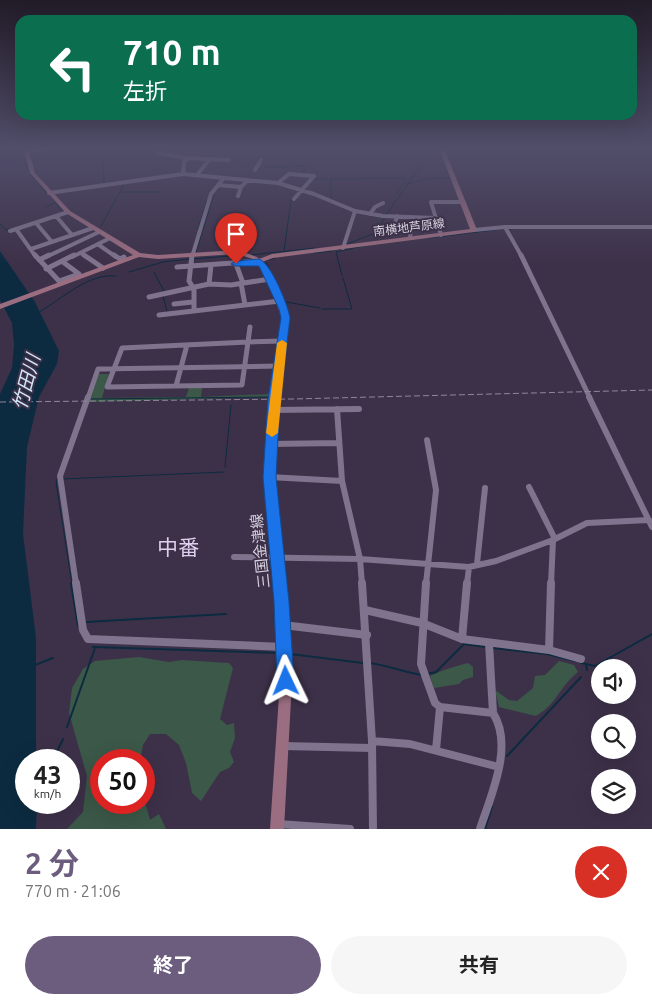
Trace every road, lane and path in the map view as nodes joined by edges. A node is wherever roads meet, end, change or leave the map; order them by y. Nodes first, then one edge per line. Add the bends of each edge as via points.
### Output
1 (44, 187) edge
2 (94, 187) edge
3 (217, 187) edge
4 (231, 187) edge
5 (291, 187) edge
6 (305, 187) edge
7 (457, 187) edge
8 (241, 188) joint
9 (302, 190) junction
10 (49, 193) junction
11 (238, 196) dead end
12 (294, 199) dead end
13 (464, 202) junction
14 (383, 203) dead end
15 (355, 211) junction
16 (68, 212) junction
17 (370, 214) junction
18 (56, 216) junction
19 (397, 216) junction
20 (436, 218) junction
21 (36, 223) junction
22 (505, 227) junction
23 (652, 227) edge
24 (92, 228) junction
25 (16, 229) junction
26 (474, 230) junction
27 (10, 231) dead end
28 (383, 231) dead end
29 (393, 231) junction
30 (99, 232) junction
31 (72, 235) junction
32 (441, 235) junction
33 (110, 238) junction
34 (410, 238) junction
35 (52, 242) junction
36 (98, 245) junction
37 (344, 248) junction
38 (31, 249) junction
39 (81, 253) junction
40 (192, 254) junction
41 (138, 255) junction
42 (124, 256) dead end
43 (39, 260) junction
44 (259, 261) junction
45 (63, 262) junction
46 (211, 264) junction
47 (236, 264) junction
48 (192, 266) junction
49 (177, 267) dead end
50 (102, 268) junction
51 (46, 269) junction
52 (270, 279) junction
53 (242, 283) junction
54 (209, 284) junction
55 (194, 289) junction
56 (149, 297) dead end
57 (280, 301) junction
58 (193, 302) junction
59 (174, 304) dead end
60 (245, 305) junction
61 (0, 307) edge
62 (194, 309) junction
63 (159, 315) dead end
64 (250, 327) dead end
65 (282, 341) junction
66 (248, 342) junction
67 (187, 345) junction
68 (245, 366) junction
69 (279, 366) junction
70 (181, 367) junction
71 (114, 368) junction
72 (176, 386) junction
73 (359, 409) dead end
74 (273, 410) junction
75 (337, 410) junction
76 (427, 440) dead end
77 (340, 442) junction
78 (271, 444) junction
79 (269, 477) junction
80 (342, 481) junction
81 (529, 487) dead end
82 (485, 488) dead end
83 (650, 524) edge
84 (554, 540) junction
85 (234, 557) dead end
86 (278, 557) junction
87 (360, 559) junction
88 (429, 565) junction
89 (473, 566) junction
90 (365, 610) junction
91 (422, 623) junction
92 (284, 625) junction
93 (367, 635) junction
94 (462, 639) junction
95 (489, 646) junction
96 (549, 650) junction
97 (285, 651) junction
98 (581, 659) dead end
99 (440, 707) junction
100 (493, 713) junction
101 (372, 745) junction
102 (283, 746) junction
103 (436, 750) junction
104 (499, 768) junction
105 (277, 826) edge
106 (350, 829) edge
107 (373, 829) edge
108 (480, 829) edge

1 - 10 main road
2 - 10 street
3 - 40 street via 211,194
4 - 8 street
5 - 9 street
6 - 9 street
7 - 13 main road
8 - 11 street
9 - 12 street
9 - 15 street
10 - 16 main road
13 - 20 street via 431,202
13 - 26 main road
14 - 17 street
15 - 17 street
15 - 37 street
16 - 18 street
16 - 24 main road
17 - 19 street
18 - 21 street
18 - 31 street
19 - 20 street
19 - 29 street
20 - 32 street
21 - 25 street
21 - 35 street
22 - 23 street
22 - 26 street
22 - 83 street
24 - 30 main road
24 - 31 street
25 - 27 street
25 - 38 street
26 - 32 main road, 南横地芦原線
28 - 29 street
29 - 34 street via 410,230
30 - 33 main road
30 - 43 street
31 - 35 street
32 - 34 main road, 南横地芦原線
33 - 36 street
33 - 41 main road
34 - 37 main road, 南横地芦原線
35 - 38 street
36 - 39 street
36 - 42 street via 120,259
37 - 44 main road, 南横地芦原線 via 272,256
38 - 43 street
39 - 45 street
39 - 50 street
40 - 41 main road
40 - 44 main road via 238,252
40 - 48 street
41 - 50 main road
43 - 51 street
44 - 47 street
44 - 52 main road, 三国金津線
45 - 51 street
45 - 51 street via 79,274 59,281
46 - 47 street
46 - 48 street
46 - 54 street
47 - 53 street
48 - 49 street
48 - 55 street via 189,280
50 - 61 main road
52 - 53 street
52 - 57 main road, 三国金津線
53 - 54 street
53 - 60 street
54 - 55 street
55 - 56 street
55 - 58 street
57 - 60 street
57 - 65 main road, 三国金津線 via 286,318
58 - 59 street
58 - 62 street
60 - 62 street
62 - 63 street
64 - 66 street
65 - 66 street
65 - 69 main road, 三国金津線
66 - 67 street
66 - 68 street
67 - 70 street
67 - 71 street via 122,348
68 - 69 street
68 - 70 street
68 - 72 street via 242,386
69 - 74 main road, 三国金津線
70 - 71 street
70 - 72 street
71 - 72 street via 107,387
71 - 97 street via 98,369 60,476 83,630 88,639 228,643
73 - 75 street
74 - 75 street
74 - 78 main road, 三国金津線
75 - 77 street
76 - 88 street via 436,490
77 - 78 street
77 - 80 street
78 - 79 main road, 三国金津線
79 - 80 street
79 - 86 main road, 三国金津線
80 - 87 street
81 - 84 street
82 - 89 street
83 - 84 street via 587,523
84 - 89 street
84 - 96 street
85 - 86 street
86 - 87 street
86 - 92 main road, 三国金津線
87 - 88 street
87 - 90 street
88 - 89 street
88 - 91 street
89 - 94 street
90 - 91 street
90 - 93 street
91 - 94 street
91 - 99 street via 422,664 435,703
92 - 93 street
92 - 97 main road, 三国金津線
93 - 101 street
94 - 95 street
95 - 96 street
95 - 100 street
96 - 98 street
97 - 102 main road, 三国金津線
99 - 100 street
99 - 103 street
100 - 104 street via 501,735
101 - 102 street
101 - 103 street via 410,744
101 - 107 street
102 - 105 main road, 三国金津線
103 - 104 street
104 - 108 street
105 - 106 street

